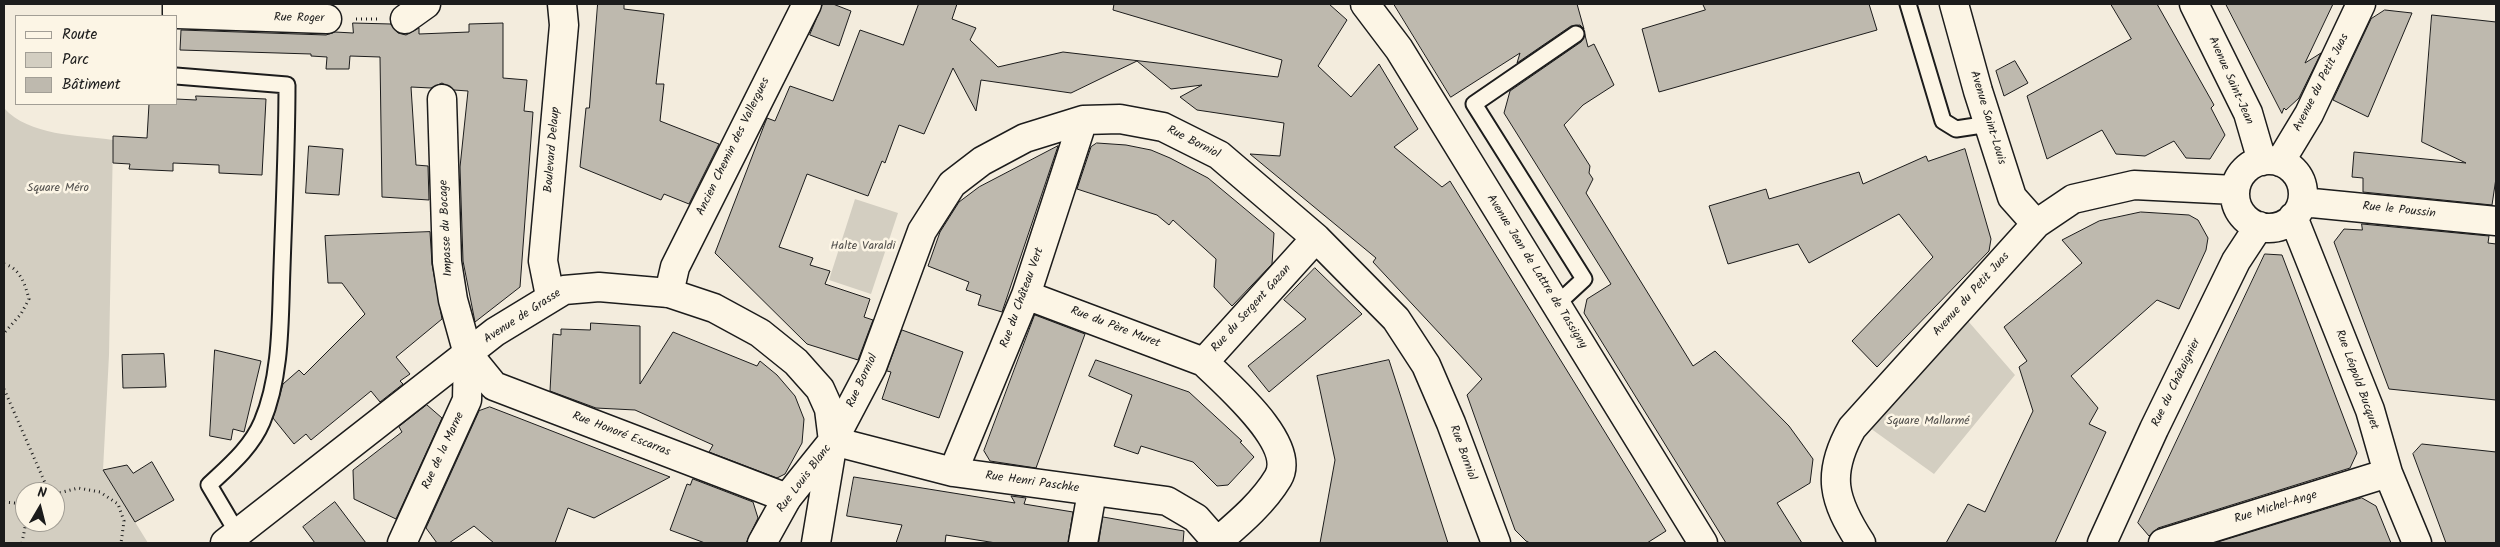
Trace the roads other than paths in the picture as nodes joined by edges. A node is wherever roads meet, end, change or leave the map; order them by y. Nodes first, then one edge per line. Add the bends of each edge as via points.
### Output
1 (447, 4) edge
2 (562, 4) edge
3 (807, 4) edge
4 (1365, 4) edge
5 (1908, 4) edge
6 (1954, 4) edge
7 (2194, 4) edge
8 (2361, 4) edge
9 (177, 9) edge
10 (420, 9) edge
11 (240, 10) edge
12 (327, 19) road end
13 (1576, 34) dead end
14 (178, 76) edge
15 (442, 99) dead end
16 (1083, 120) junction
17 (1989, 124) junction
18 (2271, 161) junction
19 (2235, 190) junction
20 (2297, 210) junction
21 (2496, 221) edge
22 (2036, 224) junction
23 (2259, 226) junction
24 (1316, 238) junction
25 (669, 293) junction
26 (1026, 295) junction
27 (550, 296) junction
28 (1557, 304) junction
29 (468, 354) junction
30 (1204, 362) junction
31 (833, 441) junction
32 (953, 472) junction
33 (2388, 473) junction
34 (1092, 492) junction
35 (787, 498) junction
36 (231, 538) edge
37 (402, 543) edge
38 (762, 543) edge
39 (816, 543) edge
40 (1083, 543) edge
41 (1218, 543) edge
42 (1496, 543) edge
43 (1703, 543) edge
44 (1861, 543) edge
45 (2102, 543) edge
46 (2163, 543) edge
47 (2416, 543) edge

1 - 10 street
2 - 27 street, Boulevard Delaup via 564,25 543,261
3 - 25 street, Ancien Chemin des Vallergues via 675,266
4 - 28 street, Avenue Jean de Lattre de Tassigny via 1400,49
5 - 17 lane via 1943,121 1956,128
6 - 17 street, Avenue Saint-Louis
7 - 18 street, Avenue Saint-Jean
8 - 18 street, Avenue du Petit Juas via 2309,114
9 - 11 street, Rue Roger
11 - 12 street, Rue Roger
13 - 28 lane via 1474,104 1584,278
14 - 36 lane via 287,85 279,331 272,385 262,422 247,448 209,485
15 - 29 street, Impasse du Bocage via 446,262
16 - 24 street, Rue Borniol via 1120,119 1163,127 1219,155
16 - 26 street, Rue du Château Vert
16 - 31 street, Rue Borniol via 1025,138 982,161 952,184 922,231 872,367
17 - 22 street, Avenue Saint-Louis via 2012,197
18 - 19 street via 2243,171
18 - 20 street via 2296,173 2301,182
19 - 22 street, Avenue du Petit Juas via 2134,185 2073,199
19 - 23 street via 2240,212
20 - 21 street, Rue le Poussin
20 - 23 street via 2277,227
20 - 33 street, Rue Léopold Bucquet via 2370,410
22 - 44 street, Avenue du Petit Juas via 1852,428 1840,450 1835,476 1840,503
23 - 45 street, Rue du Châtaignier via 2236,261
24 - 30 street, Rue du Sergent Gazan
24 - 42 street, Rue Borniol via 1396,319 1426,365
25 - 27 street, Avenue de Grasse via 592,287 564,290
25 - 31 street, Avenue de Grasse via 714,308 760,333 796,362 820,389 830,409
26 - 30 street, Rue du Père Muret
26 - 32 street, Rue du Château Vert
27 - 29 street, Avenue de Grasse
28 - 43 street, Avenue Jean de Lattre de Tassigny
29 - 35 street, Rue Honoré Escarras via 494,386
29 - 36 street, Avenue de Grasse
29 - 37 street, Rue de la Marne via 467,400
30 - 41 street, Rue du Sergent Gazan via 1270,431 1281,452 1279,477 1250,513
31 - 32 street, Rue Henri Paschke
31 - 35 street, Rue Louis Blanc
31 - 39 street, Avenue de Grasse
32 - 34 street, Rue Henri Paschke
33 - 46 street, Rue Michel-Ange
33 - 47 street, Rue Léopold Bucquet
34 - 40 street
34 - 41 street, Rue Henri Paschke via 1167,501 1196,518
35 - 38 street, Rue Louis Blanc

